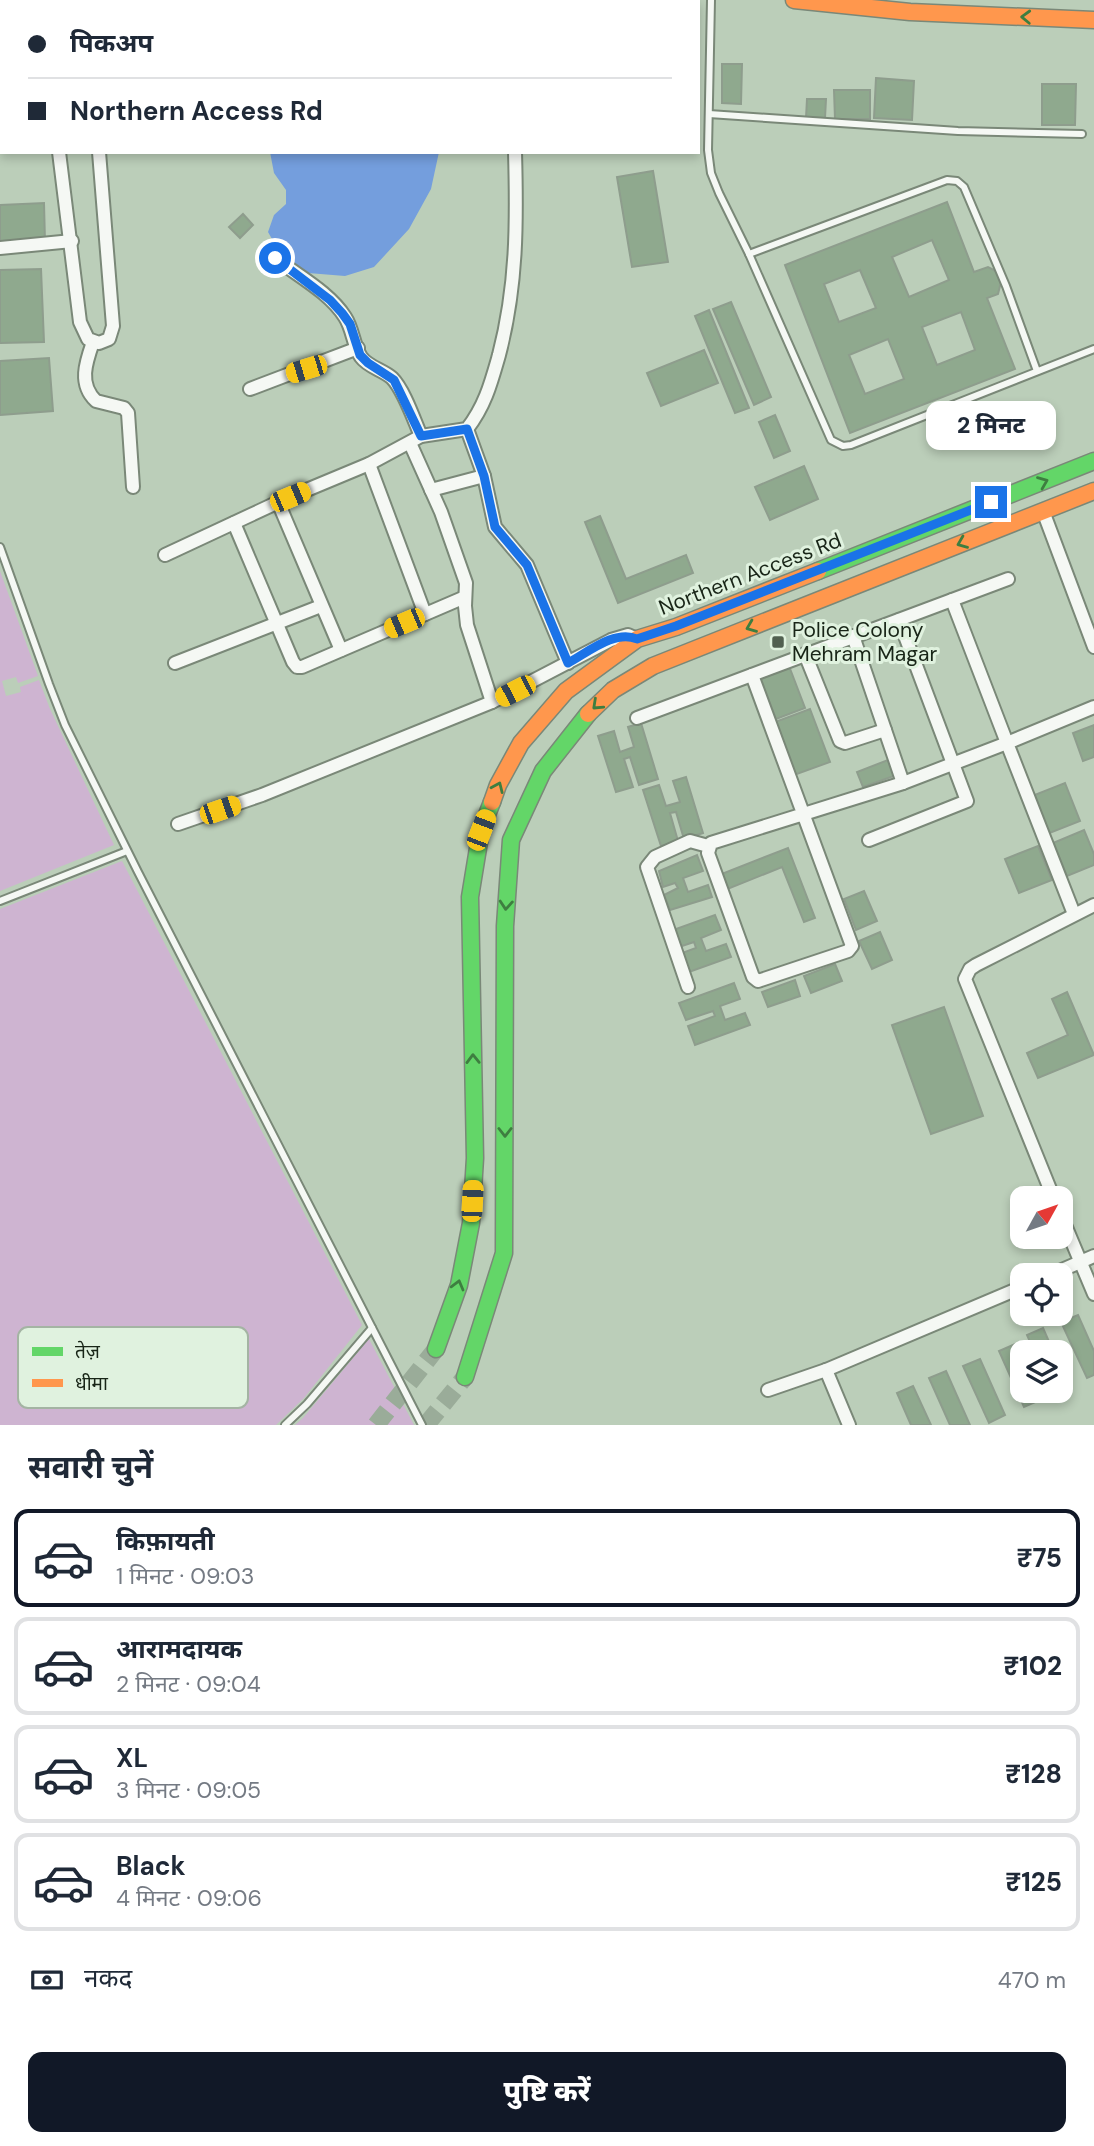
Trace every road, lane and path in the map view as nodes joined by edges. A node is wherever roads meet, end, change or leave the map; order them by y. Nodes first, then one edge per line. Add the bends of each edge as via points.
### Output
1 (711, 0) edge
2 (794, 0) edge
3 (925, 0) edge
4 (910, 12) junction
5 (1094, 20) edge
6 (709, 114) junction
7 (1082, 134) dead end
8 (59, 154) edge
9 (99, 154) edge
10 (514, 154) edge
11 (72, 241) junction
12 (0, 248) edge
13 (749, 254) junction
14 (275, 258) dead end
15 (93, 342) junction
16 (358, 348) junction
17 (1094, 349) edge
18 (1037, 371) junction
19 (250, 389) dead end
20 (467, 429) junction
21 (416, 439) junction
22 (1094, 461) edge
23 (369, 464) junction
24 (484, 476) junction
25 (133, 487) dead end
26 (431, 490) junction
27 (1094, 491) edge
28 (278, 502) junction
29 (1043, 511) junction
30 (234, 523) junction
31 (0, 547) edge
32 (165, 555) dead end
33 (1008, 579) dead end
34 (465, 597) junction
35 (952, 600) junction
36 (321, 606) junction
37 (425, 614) junction
38 (899, 620) junction
39 (278, 624) junction
40 (676, 626) junction
41 (853, 636) junction
42 (637, 639) junction
43 (1094, 647) edge
44 (341, 650) junction
45 (687, 652) junction
46 (805, 654) junction
47 (175, 663) dead end
48 (568, 663) junction
49 (752, 675) junction
50 (492, 702) junction
51 (1094, 708) edge
52 (637, 718) dead end
53 (885, 730) junction
54 (1007, 743) junction
55 (955, 764) junction
56 (903, 783) junction
57 (803, 816) junction
58 (178, 824) dead end
59 (869, 840) dead end
60 (708, 846) junction
61 (127, 851) junction
62 (0, 901) edge
63 (1094, 905) edge
64 (1074, 914) junction
65 (688, 986) dead end
66 (1049, 1186) edge
67 (1073, 1245) edge
68 (1094, 1256) edge
69 (1080, 1262) junction
70 (1073, 1265) edge
71 (1010, 1292) edge
72 (1094, 1294) edge
73 (372, 1328) junction
74 (436, 1349) tunnel mouth
75 (826, 1370) junction
76 (465, 1377) tunnel mouth
77 (768, 1390) dead end
78 (285, 1425) edge
79 (422, 1425) edge
80 (849, 1425) edge

1 - 6 lane
2 - 4 main road
3 - 4 street
5 -> 4 main road
6 - 7 lane via 958,131
6 - 13 lane via 711,173
8 - 11 street
9 - 15 street via 113,326 108,339
10 - 20 street via 515,268 510,310 491,385
11 - 12 street
11 - 15 street via 80,322
13 - 18 lane via 827,435 836,444 852,445
13 - 18 lane via 947,180 957,181 975,212
14 - 16 street via 336,305 350,324
15 - 25 street via 86,360 86,388 96,401 128,413
16 - 19 street
16 - 21 street via 364,361 397,385
17 - 18 lane
20 - 21 street
20 - 24 street
21 - 23 street
21 - 26 street
40 -> 22 main road, Northern Access Rd
23 - 28 street
23 - 37 street
24 - 26 street
24 - 48 street via 495,527 527,565
26 - 34 street via 466,583
27 - 29 main road
28 - 30 street
28 - 36 street
29 - 43 street
29 -> 45 main road
30 - 32 street
30 - 39 street
31 - 61 lane via 65,725
33 - 35 street
34 - 37 street
34 - 50 street via 467,625
35 - 38 street
35 - 54 street
36 - 39 street
36 - 44 street
37 - 44 street
38 - 41 street
38 - 55 street
39 - 44 street via 297,667
39 - 47 street
40 - 42 main road, Northern Access Rd
40 - 45 main road
41 - 46 street
41 - 53 street
42 - 48 street via 622,636
74 -> 42 main road, Northern Access Rd via 459,1285 471,1223 475,1158 470,897 481,830 521,743 566,691
45 -> 76 main road via 613,690 580,721 543,771 511,840 505,926 504,1253
46 - 49 street
46 - 53 street via 840,741
48 - 50 street
49 - 52 street
49 - 57 street
50 - 58 street
51 - 54 street
53 - 56 street
54 - 55 street
54 - 64 street
55 - 56 street
55 - 59 street via 966,802
56 - 57 street
57 - 60 street
57 - 60 street via 852,947 761,981 753,977 717,883
60 - 65 street via 690,841 655,857 647,867
61 - 62 lane
61 - 73 lane
63 - 64 street
64 - 66 street via 976,965 965,979
67 - 69 street
68 - 69 street
69 - 70 street
69 - 72 street
71 - 75 street
73 - 78 lane
73 - 79 lane
75 - 77 street
75 - 80 street

